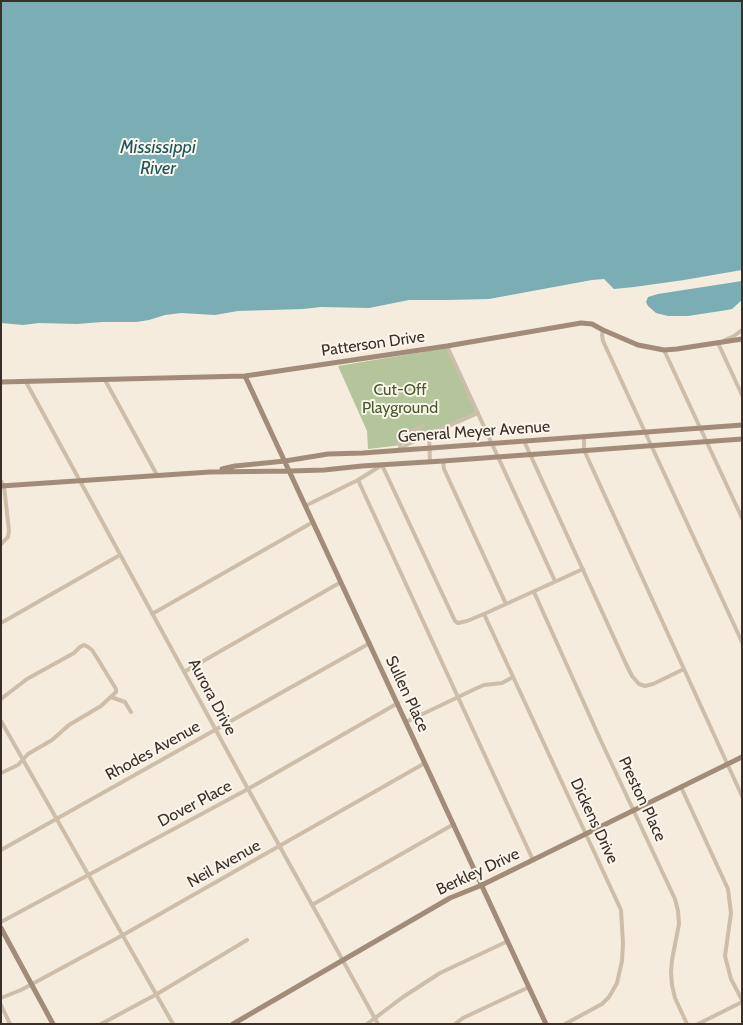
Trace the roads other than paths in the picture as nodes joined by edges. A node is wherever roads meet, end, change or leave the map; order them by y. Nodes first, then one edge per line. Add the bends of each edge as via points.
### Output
1 (602, 330) junction
2 (742, 330) edge
3 (742, 339) edge
4 (718, 343) junction
5 (447, 346) junction
6 (664, 350) junction
7 (245, 376) junction
8 (105, 380) junction
9 (1, 382) edge
10 (26, 382) junction
11 (742, 395) edge
12 (478, 413) junction
13 (742, 425) edge
14 (422, 426) dead end
15 (700, 428) junction
16 (646, 432) junction
17 (429, 436) junction
18 (584, 436) junction
19 (742, 439) edge
20 (524, 441) junction
21 (706, 442) junction
22 (492, 443) junction
23 (652, 445) junction
24 (430, 447) junction
25 (400, 450) junction
26 (584, 450) junction
27 (363, 452) junction
28 (531, 454) junction
29 (497, 456) junction
30 (285, 461) junction
31 (430, 461) junction
32 (443, 461) junction
33 (382, 465) junction
34 (362, 466) junction
35 (210, 472) junction
36 (289, 472) junction
37 (157, 475) junction
38 (80, 480) junction
39 (358, 480) junction
40 (2, 485) edge
41 (305, 506) junction
42 (742, 518) edge
43 (313, 522) junction
44 (1, 544) edge
45 (120, 555) junction
46 (583, 569) junction
47 (341, 582) junction
48 (556, 582) junction
49 (534, 592) junction
50 (506, 604) junction
51 (152, 614) junction
52 (484, 614) junction
53 (1, 623) edge
54 (742, 642) edge
55 (370, 643) junction
56 (684, 669) junction
57 (184, 672) junction
58 (512, 677) junction
59 (111, 697) junction
60 (458, 697) junction
61 (1, 699) edge
62 (398, 703) junction
63 (131, 712) dead end
64 (1, 721) edge
65 (406, 722) junction
66 (216, 730) junction
67 (742, 757) edge
68 (23, 759) junction
69 (425, 763) junction
70 (727, 764) junction
71 (1, 773) edge
72 (681, 787) junction
73 (248, 789) junction
74 (742, 796) edge
75 (634, 810) junction
76 (58, 819) junction
77 (454, 824) junction
78 (585, 834) junction
79 (280, 847) junction
80 (1, 850) edge
81 (534, 860) junction
82 (89, 875) junction
83 (482, 885) junction
84 (312, 905) junction
85 (1, 922) edge
86 (1, 928) edge
87 (123, 935) junction
88 (247, 940) dead end
89 (508, 941) junction
90 (342, 960) junction
91 (32, 984) junction
92 (529, 987) junction
93 (156, 994) junction
94 (1, 998) edge
95 (742, 1001) edge
96 (1, 1005) edge
97 (375, 1018) junction
98 (10, 1024) edge
99 (53, 1024) edge
100 (101, 1024) edge
101 (173, 1024) edge
102 (233, 1024) edge
103 (367, 1024) edge
104 (378, 1024) edge
105 (455, 1024) edge
106 (546, 1024) edge
107 (565, 1024) edge
108 (687, 1024) edge
109 (698, 1024) edge

1 - 5 street, Patterson Drive via 592,324 573,324
1 - 6 street, Patterson Drive via 638,345
1 - 16 street via 603,341
2 - 4 street
3 - 4 street, Patterson Drive
4 - 6 street, Patterson Drive
4 - 11 street
5 - 7 street, Patterson Drive
5 - 12 street
6 - 15 street
7 - 8 street, Patterson Drive
7 - 30 street, Sullen Place
8 - 10 street, Patterson Drive
8 - 37 street
9 - 10 street, Patterson Drive
10 - 38 street, Aurora Drive
12 - 17 street
12 - 22 street
13 - 15 street, General Meyer Avenue
14 - 25 street via 402,437
15 - 16 street, General Meyer Avenue
15 - 21 street
16 - 18 street, General Meyer Avenue
16 - 23 street
17 - 24 street
17 - 25 street
18 - 20 street, General Meyer Avenue
18 - 26 street
19 - 21 street, General Meyer Avenue
20 - 22 street, General Meyer Avenue
20 - 28 street
21 - 23 street, General Meyer Avenue
21 - 42 street
22 - 24 street, General Meyer Avenue
22 - 29 street
23 - 26 street, General Meyer Avenue
23 - 54 street
24 - 25 street, General Meyer Avenue
24 - 31 street
25 - 27 street, General Meyer Avenue
26 - 28 street, General Meyer Avenue
26 - 56 street
27 - 30 street, General Meyer Avenue
27 - 34 street
28 - 29 street, General Meyer Avenue
28 - 46 street
29 - 32 street, General Meyer Avenue
29 - 48 street
30 - 35 street, General Meyer Avenue
30 - 36 street, Sullen Place
31 - 32 street, General Meyer Avenue
31 - 33 street, General Meyer Avenue
32 - 50 street via 444,470
33 - 34 street, General Meyer Avenue
33 - 39 street
33 - 52 street via 457,623
34 - 36 street, General Meyer Avenue
35 - 36 street, General Meyer Avenue
35 - 37 street, General Meyer Avenue
36 - 41 street, Sullen Place
37 - 38 street, General Meyer Avenue
38 - 40 street, General Meyer Avenue
38 - 45 street, Aurora Drive
39 - 41 street
39 - 60 street
40 - 44 street via 9,531
41 - 43 street, Sullen Place
43 - 47 street, Sullen Place
43 - 51 street
45 - 51 street, Aurora Drive
45 - 53 street
46 - 48 street
46 - 56 street via 636,682 645,686 653,684
47 - 55 street, Sullen Place
47 - 57 street
48 - 49 street
49 - 50 street
49 - 75 street, Preston Place
50 - 52 street
51 - 57 street, Aurora Drive
52 - 58 street, Dickens Drive
55 - 62 street, Sullen Place
55 - 66 street, Rhodes Avenue
56 - 70 street
57 - 66 street, Aurora Drive
58 - 60 street
58 - 78 street, Dickens Drive
59 - 61 street via 116,689 92,650 84,645 27,679
59 - 63 street via 125,702
59 - 68 street
60 - 65 street
60 - 81 street
62 - 65 street, Sullen Place
62 - 73 street, Dover Place
64 - 68 street
65 - 69 street, Sullen Place
66 - 73 street, Aurora Drive
66 - 76 street, Rhodes Avenue
67 - 70 street, Berkley Drive
68 - 71 street
68 - 76 street
69 - 77 street, Sullen Place
69 - 79 street, Neil Avenue
70 - 72 street, Berkley Drive
70 - 74 street
72 - 75 street, Berkley Drive
72 - 95 street via 728,889 731,913 726,961
73 - 79 street, Aurora Drive
73 - 82 street, Dover Place
75 - 78 street, Berkley Drive
75 - 108 street, Preston Place via 676,905 679,924 672,960 672,985
76 - 80 street, Rhodes Avenue
76 - 82 street
77 - 83 street, Sullen Place
77 - 84 street
78 - 81 street, Berkley Drive
78 - 107 street, Dickens Drive via 621,910 622,961 617,983 607,1000
79 - 84 street, Aurora Drive
79 - 87 street, Neil Avenue
81 - 83 street, Berkley Drive
82 - 85 street, Dover Place
82 - 87 street
83 - 89 street, Sullen Place
83 - 90 street, Berkley Drive via 450,898
84 - 90 street, Aurora Drive
86 - 91 street
87 - 91 street, Neil Avenue
87 - 93 street
88 - 93 street
89 - 92 street, Sullen Place
89 - 97 street via 440,973
90 - 97 street, Aurora Drive
90 - 102 street, Berkley Drive
91 - 94 street, Neil Avenue
91 - 99 street
92 - 105 street
92 - 106 street, Sullen Place
93 - 100 street
93 - 101 street
95 - 109 street
96 - 98 street
97 - 103 street
97 - 104 street, Aurora Drive

